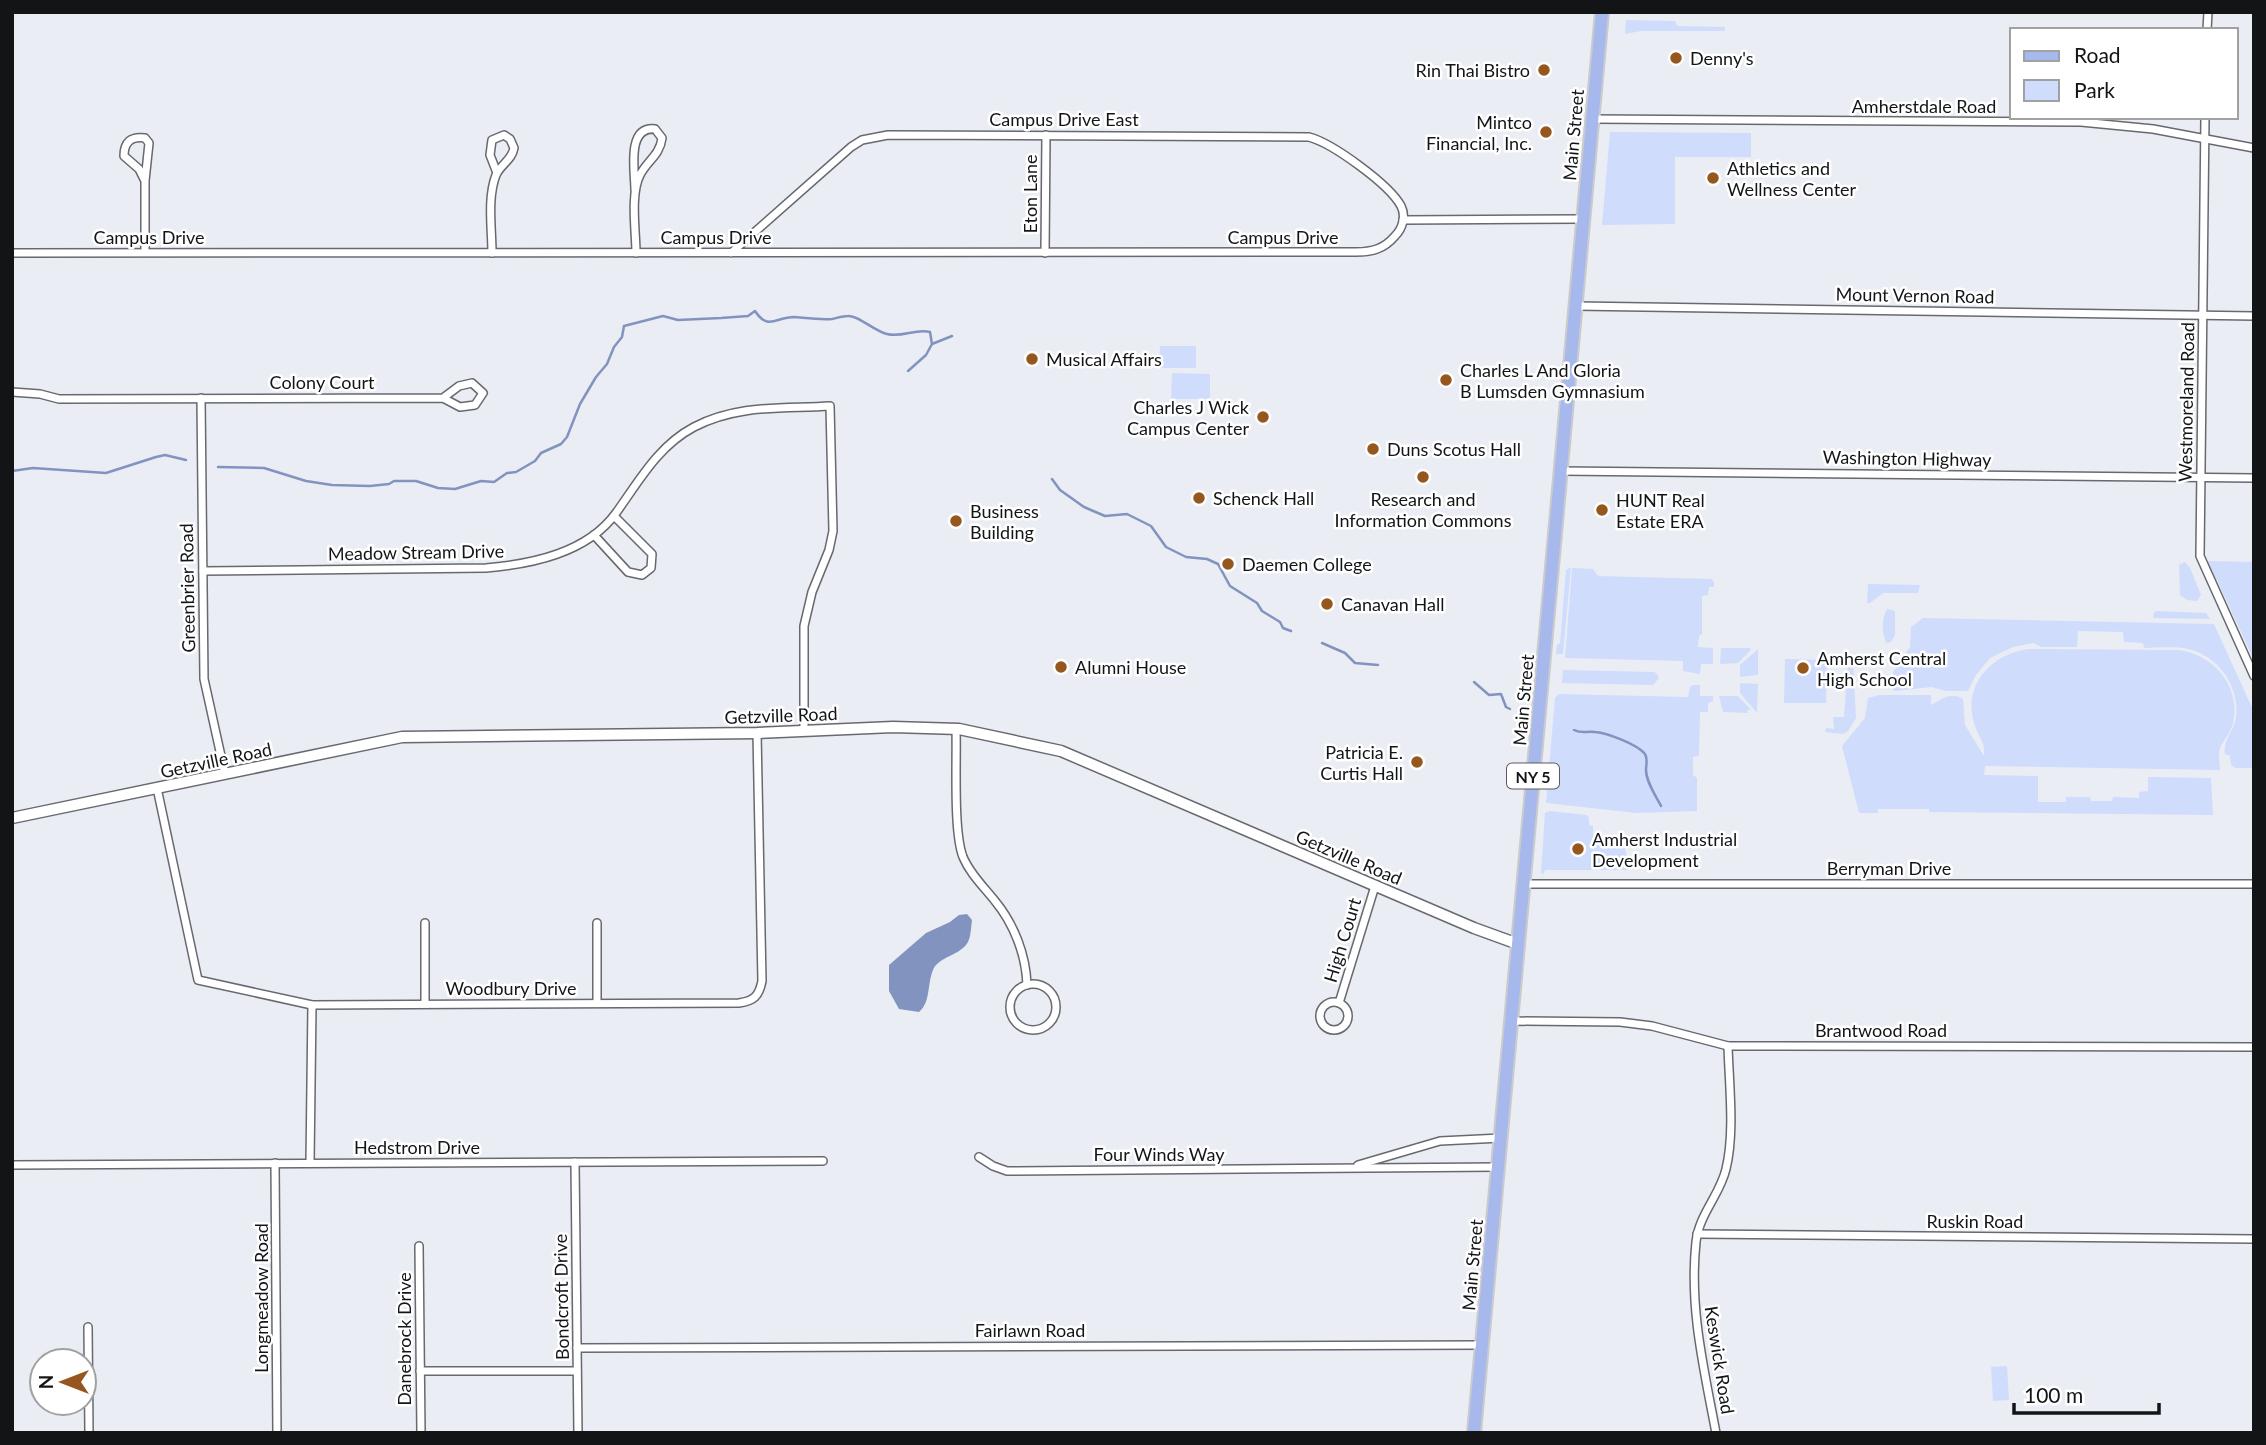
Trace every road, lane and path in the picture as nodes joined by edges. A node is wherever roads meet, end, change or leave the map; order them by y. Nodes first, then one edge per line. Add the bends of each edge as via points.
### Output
1 (1602, 12) edge
2 (1592, 119) junction
3 (2205, 119) edge
4 (1046, 135) junction
5 (2204, 137) junction
6 (2254, 148) edge
7 (497, 173) junction
8 (145, 181) junction
9 (635, 190) junction
10 (1403, 219) junction
11 (1583, 219) junction
12 (145, 252) junction
13 (12, 253) edge
14 (492, 253) junction
15 (636, 253) junction
16 (731, 253) junction
17 (1045, 253) junction
18 (1575, 306) junction
19 (2203, 315) junction
20 (2254, 316) edge
21 (12, 392) edge
22 (201, 398) junction
23 (443, 398) junction
24 (1560, 471) junction
25 (2201, 478) junction
26 (2254, 478) edge
27 (614, 516) junction
28 (594, 535) junction
29 (203, 571) junction
30 (2254, 676) edge
31 (956, 729) junction
32 (804, 731) junction
33 (757, 733) junction
34 (225, 774) junction
35 (157, 788) junction
36 (12, 818) edge
37 (1523, 884) junction
38 (2254, 884) edge
39 (1376, 886) junction
40 (425, 923) dead end
41 (597, 923) dead end
42 (1518, 944) junction
43 (1027, 985) junction
44 (597, 1003) junction
45 (1339, 1003) junction
46 (425, 1004) junction
47 (312, 1005) junction
48 (1511, 1021) junction
49 (1728, 1046) junction
50 (2254, 1047) edge
51 (1501, 1139) junction
52 (979, 1157) dead end
53 (823, 1161) dead end
54 (575, 1162) junction
55 (275, 1163) junction
56 (310, 1163) junction
57 (12, 1165) edge
58 (1498, 1167) junction
59 (1343, 1169) junction
60 (1697, 1234) junction
61 (2254, 1239) edge
62 (419, 1246) dead end
63 (88, 1327) dead end
64 (1482, 1345) junction
65 (577, 1348) junction
66 (420, 1371) junction
67 (577, 1371) junction
68 (89, 1433) edge
69 (277, 1433) edge
70 (421, 1433) edge
71 (578, 1433) edge
72 (1474, 1433) edge
73 (1716, 1433) edge

1 - 2 main road, Main Street / NY 5
2 - 5 street, Amherstdale Road via 2081,121
2 - 11 main road, Main Street / NY 5
3 - 5 street, Westmoreland Road
4 - 10 street, Campus Drive East via 1309,137 1330,145 1380,184 1401,206
4 - 16 street, Campus Drive East via 875,136 830,163
4 - 17 street, Eton Lane
5 - 6 street, Amherstdale Road
5 - 19 street, Westmoreland Road
7 - 7 street via 514,148 504,135 492,140 489,148
7 - 14 street via 492,193
8 - 8 street via 149,143 137,137 124,146 124,156
8 - 12 street
9 - 9 street via 661,145 655,129 639,132 636,141
9 - 15 street
10 - 11 street
10 - 17 street, Campus Drive via 1397,235 1367,252
11 - 18 main road, Main Street / NY 5
12 - 13 street, Campus Drive
12 - 14 street, Campus Drive
14 - 15 street, Campus Drive
15 - 16 street, Campus Drive
16 - 17 street, Campus Drive
18 - 19 street, Mount Vernon Road
18 - 24 main road, Main Street / NY 5
19 - 20 street, Mount Vernon Road
19 - 25 street, Westmoreland Road
21 - 22 street, Colony Court via 59,399
22 - 23 street, Colony Court
22 - 29 street, Greenbrier Road
23 - 23 street, Colony Court via 472,383 483,393 475,405 460,407
24 - 25 street, Washington Highway
24 - 37 main road, Main Street / NY 5
25 - 26 street, Washington Highway
25 - 30 street, Westmoreland Road via 2200,556
27 - 28 street, Meadow Stream Drive
27 - 28 street via 652,554 651,568 642,575 628,572
27 - 32 street, Meadow Stream Drive via 651,463 696,426 747,410 830,406 833,531 804,626
28 - 29 street, Meadow Stream Drive via 548,557 510,566
29 - 34 street, Greenbrier Road via 204,679
31 - 32 street, Getzville Road
31 - 39 street, Getzville Road via 1060,751
31 - 43 street via 962,855 1008,918 1027,967
32 - 33 street, Getzville Road
33 - 34 street, Getzville Road via 402,737
33 - 44 street, Woodbury Drive via 760,991 750,1001 739,1003
34 - 35 street, Getzville Road
35 - 36 street, Getzville Road
35 - 47 street, Woodbury Drive via 198,980
37 - 38 street, Berryman Drive
37 - 42 main road, Main Street / NY 5
39 - 42 street, Getzville Road
39 - 45 street, High Court
40 - 46 street
41 - 44 street
42 - 48 main road, Main Street / NY 5
43 - 43 street via 1014,994 1011,1009 1017,1023 1038,1029 1051,1022 1056,1001 1048,989
44 - 46 street, Woodbury Drive
45 - 45 street, High Court via 1330,1002 1320,1012 1327,1029 1336,1031 1347,1023 1346,1009
46 - 47 street, Woodbury Drive
47 - 56 street
48 - 49 street, Brantwood Road via 1641,1024
48 - 51 main road, Main Street / NY 5
49 - 50 street, Brantwood Road
49 - 60 street, Keswick Road via 1730,1142 1726,1168
51 - 58 main road, Main Street / NY 5
51 - 59 street, Four Winds Way via 1440,1141
52 - 59 street, Four Winds Way via 1007,1171
53 - 54 street, Hedstrom Drive
54 - 56 street, Hedstrom Drive
54 - 65 street, Bondcroft Drive
55 - 56 street, Hedstrom Drive
55 - 57 street, Hedstrom Drive
55 - 69 street, Longmeadow Road
58 - 59 street, Four Winds Way
58 - 64 main road, Main Street / NY 5
60 - 61 street, Ruskin Road
60 - 73 street, Keswick Road via 1695,1314
62 - 66 street, Danebrock Drive
63 - 68 street
64 - 65 street, Fairlawn Road
64 - 72 main road, Main Street / NY 5
65 - 67 street, Bondcroft Drive
66 - 67 street
66 - 70 street, Danebrock Drive
67 - 71 street, Bondcroft Drive

